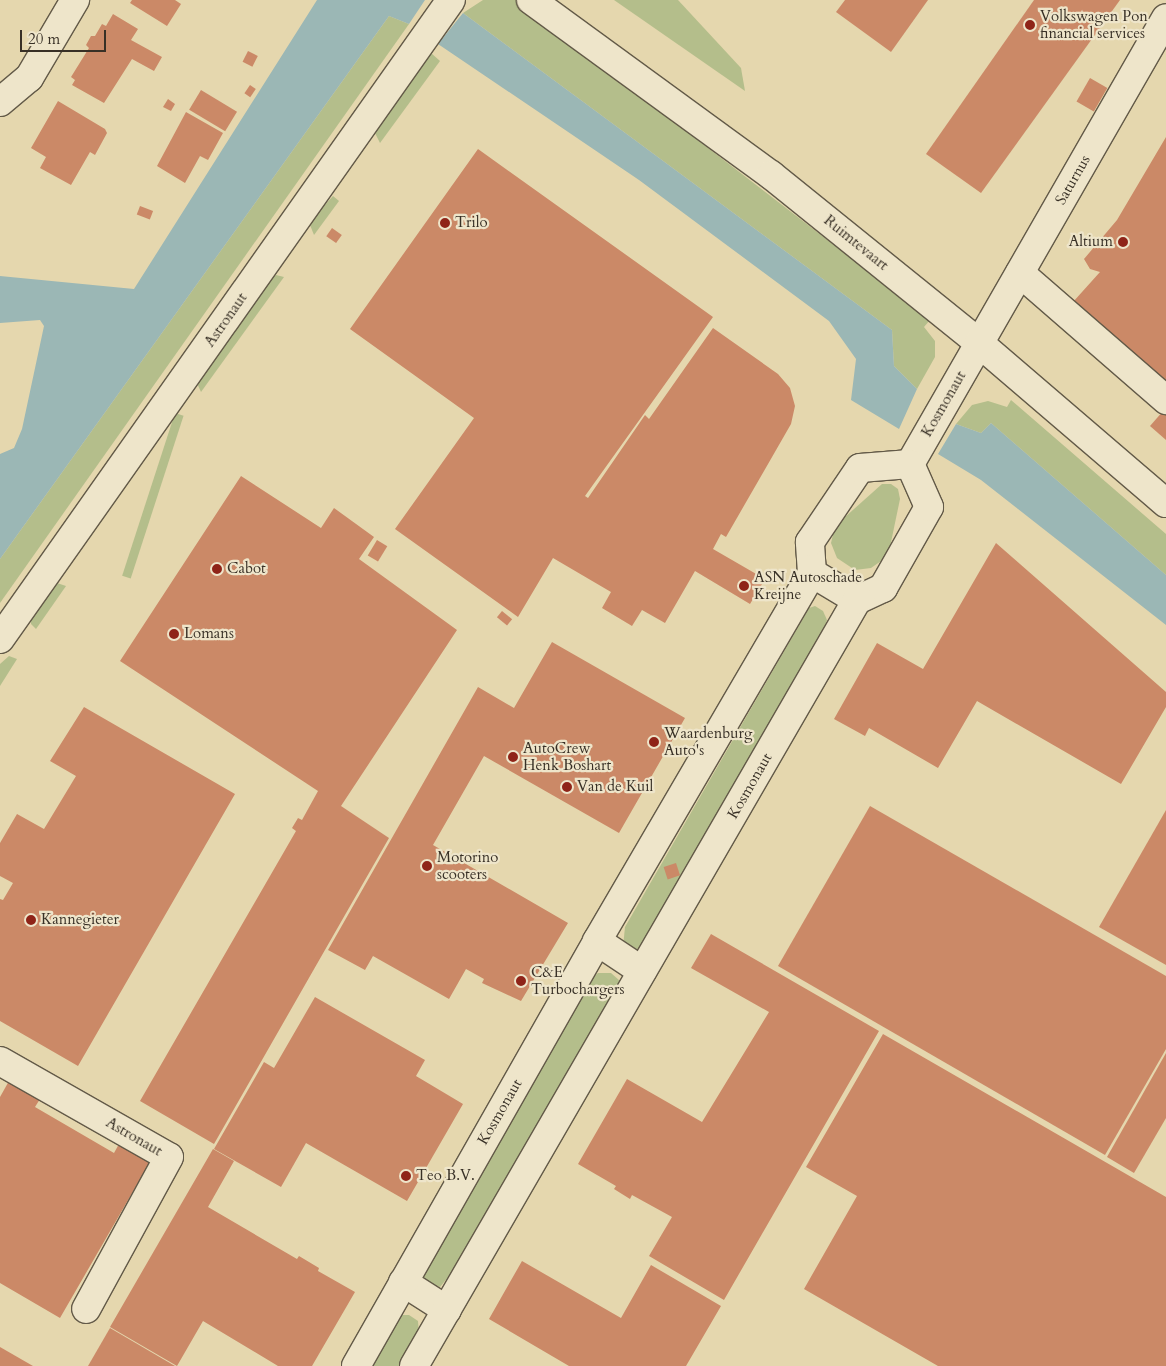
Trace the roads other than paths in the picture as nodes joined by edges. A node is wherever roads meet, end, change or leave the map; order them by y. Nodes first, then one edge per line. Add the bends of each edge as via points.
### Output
1 (74, 0) edge
2 (451, 0) edge
3 (531, 0) edge
4 (1166, 18) edge
5 (0, 102) edge
6 (1020, 273) junction
7 (979, 343) junction
8 (1166, 400) edge
9 (915, 456) junction
10 (1166, 503) edge
11 (812, 573) junction
12 (856, 600) junction
13 (0, 639) edge
14 (596, 942) junction
15 (642, 971) junction
16 (0, 1061) edge
17 (403, 1282) junction
18 (86, 1309) dead end
19 (447, 1310) junction
20 (356, 1366) edge
21 (414, 1366) edge

1 - 5 street via 29,78
2 - 13 street, Astronaut
3 - 7 street, Ruimtevaart via 771,174
4 - 6 street, Saturnus
6 - 7 street, Saturnus
6 - 8 street
7 - 9 street, Kosmonaut
7 - 10 street, Ruimtevaart
9 - 11 street via 860,468 810,542
9 - 12 street via 929,507 883,588
11 - 12 street
11 - 14 street, Kosmonaut
12 - 15 street, Kosmonaut
14 - 15 street
14 - 17 street, Kosmonaut
15 - 19 street, Kosmonaut
16 - 18 street, Astronaut via 169,1157
17 - 19 street
17 - 20 street, Kosmonaut
19 - 21 street, Kosmonaut

